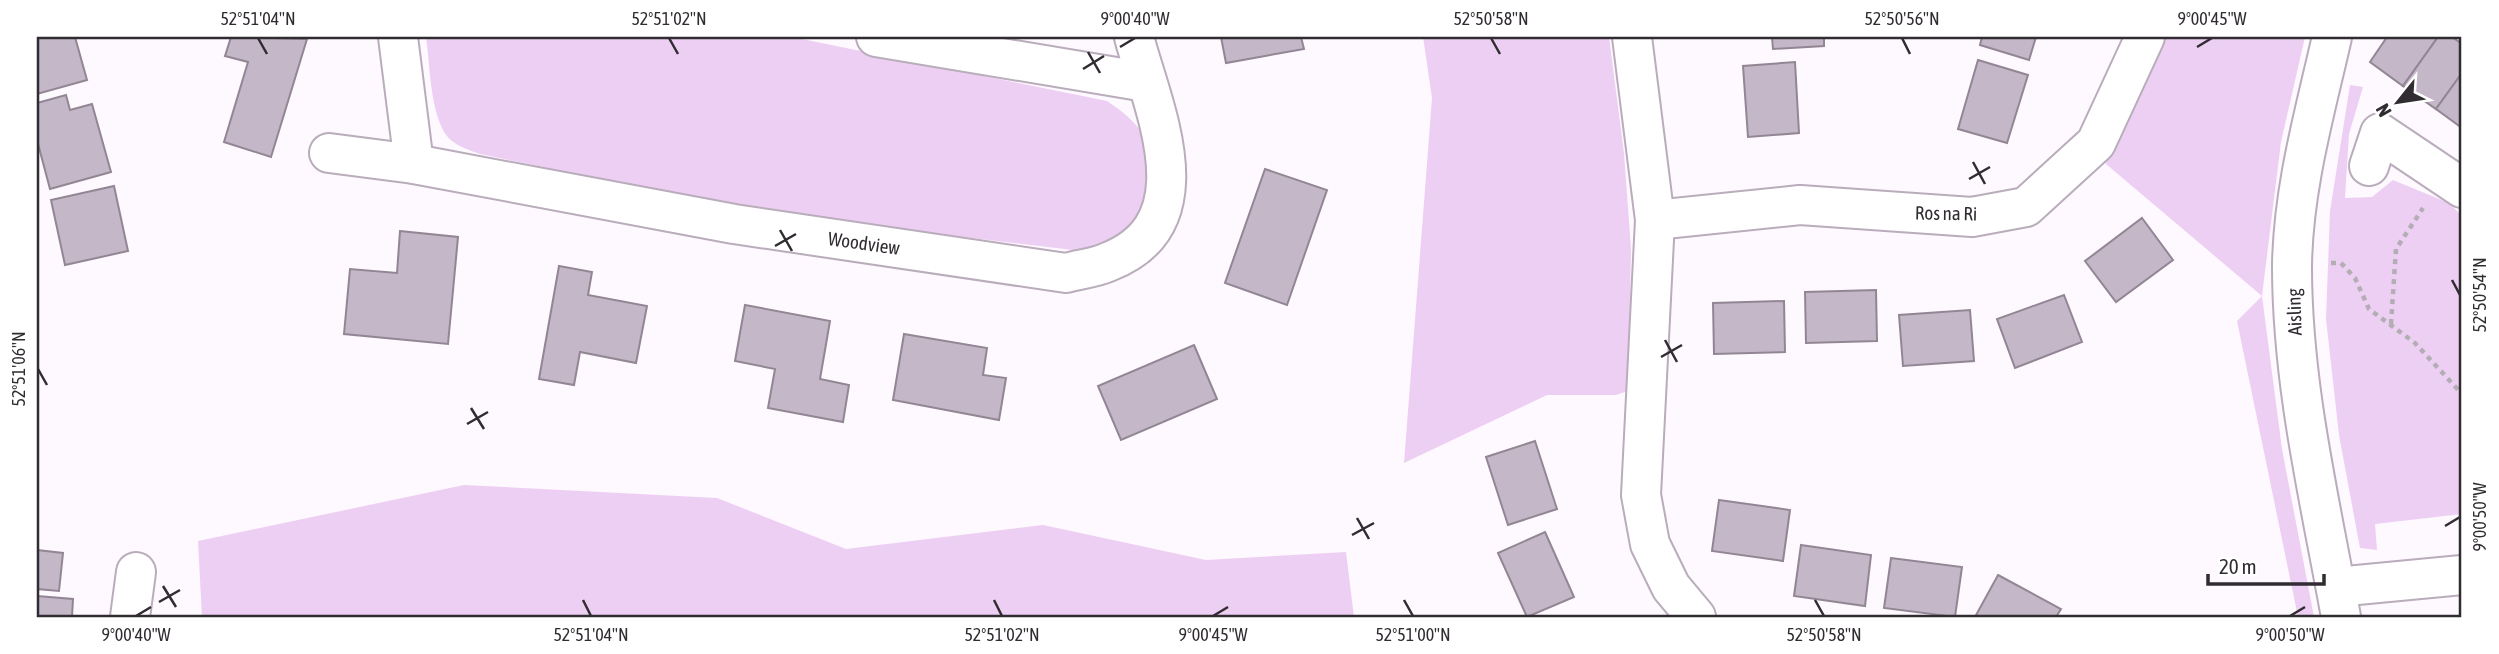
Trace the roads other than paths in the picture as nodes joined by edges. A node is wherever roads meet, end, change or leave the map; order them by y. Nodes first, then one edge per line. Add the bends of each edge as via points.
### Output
1 (398, 37) edge
2 (876, 37) edge
3 (1134, 37) edge
4 (1632, 37) edge
5 (2145, 37) edge
6 (2332, 37) edge
7 (1146, 82) junction
8 (329, 153) dead end
9 (414, 164) junction
10 (2369, 166) dead end
11 (2455, 184) edge
12 (1655, 220) junction
13 (136, 572) dead end
14 (2462, 575) edge
15 (2338, 602) edge
16 (130, 617) edge
17 (1696, 617) edge

1 - 9 street
2 - 7 street
3 - 7 street, Woodview
4 - 12 street
5 - 12 street, Ros na Ri via 2096,143 2026,206 1972,217 1800,205
6 - 15 street, Aisling via 2302,165 2292,264 2297,377
7 - 9 street, Woodview via 1161,126 1168,169 1163,208 1146,238 1109,262 1066,273 734,224
8 - 9 street, Woodview
10 - 11 street via 2380,133
12 - 17 street via 1641,495 1650,544 1671,587
13 - 16 street
14 - 15 street, Aisling

